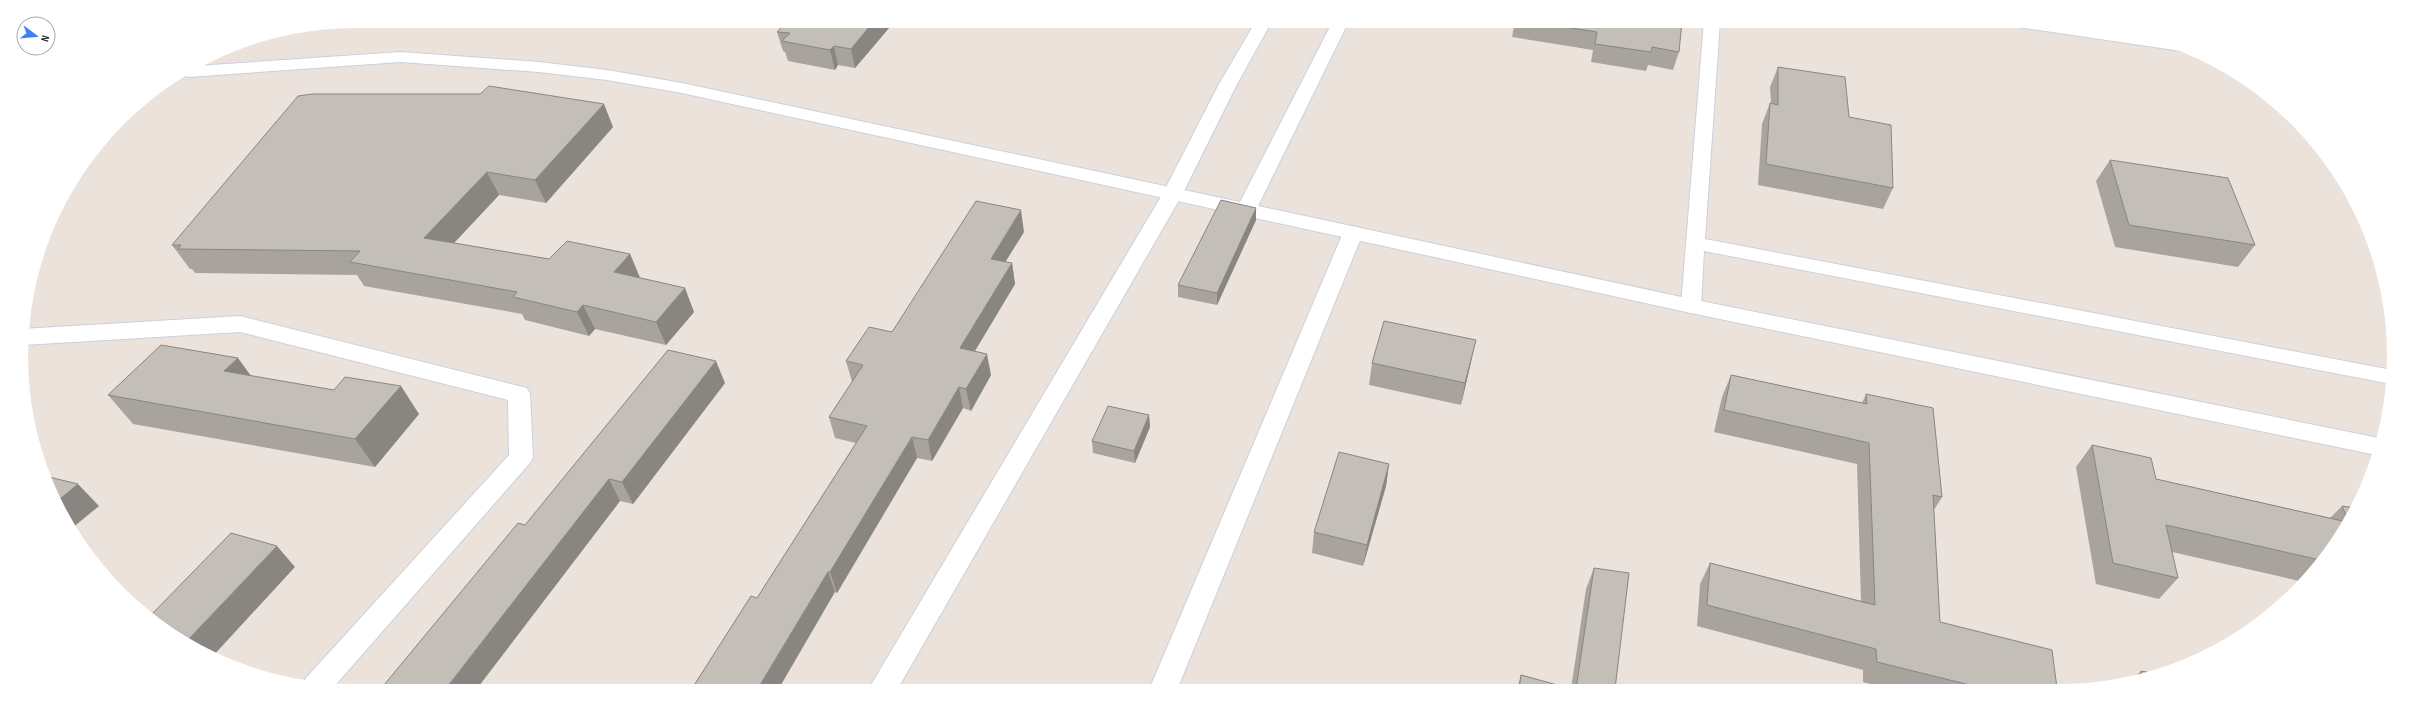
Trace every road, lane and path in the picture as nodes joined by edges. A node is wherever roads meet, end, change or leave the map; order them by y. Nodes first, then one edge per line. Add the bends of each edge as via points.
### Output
1 (1260, 28) edge
2 (1337, 28) edge
3 (1711, 28) edge
4 (2059, 28) edge
5 (2154, 42) edge
6 (193, 72) edge
7 (1172, 196) junction
8 (1246, 210) junction
9 (1353, 233) junction
10 (1696, 243) junction
11 (1691, 306) junction
12 (29, 338) edge
13 (2386, 376) edge
14 (2374, 446) edge
15 (321, 682) edge
16 (886, 684) edge
17 (1165, 684) edge

1 - 7 street via 1228,84
2 - 8 street
3 - 10 lane
4 - 5 lane
6 - 7 street via 401,57 539,67 607,75 682,88
7 - 8 street
7 - 16 street
8 - 9 street
9 - 11 street
9 - 17 street
10 - 11 lane
10 - 13 lane
11 - 14 street
12 - 15 street via 240,324 519,394 520,458

